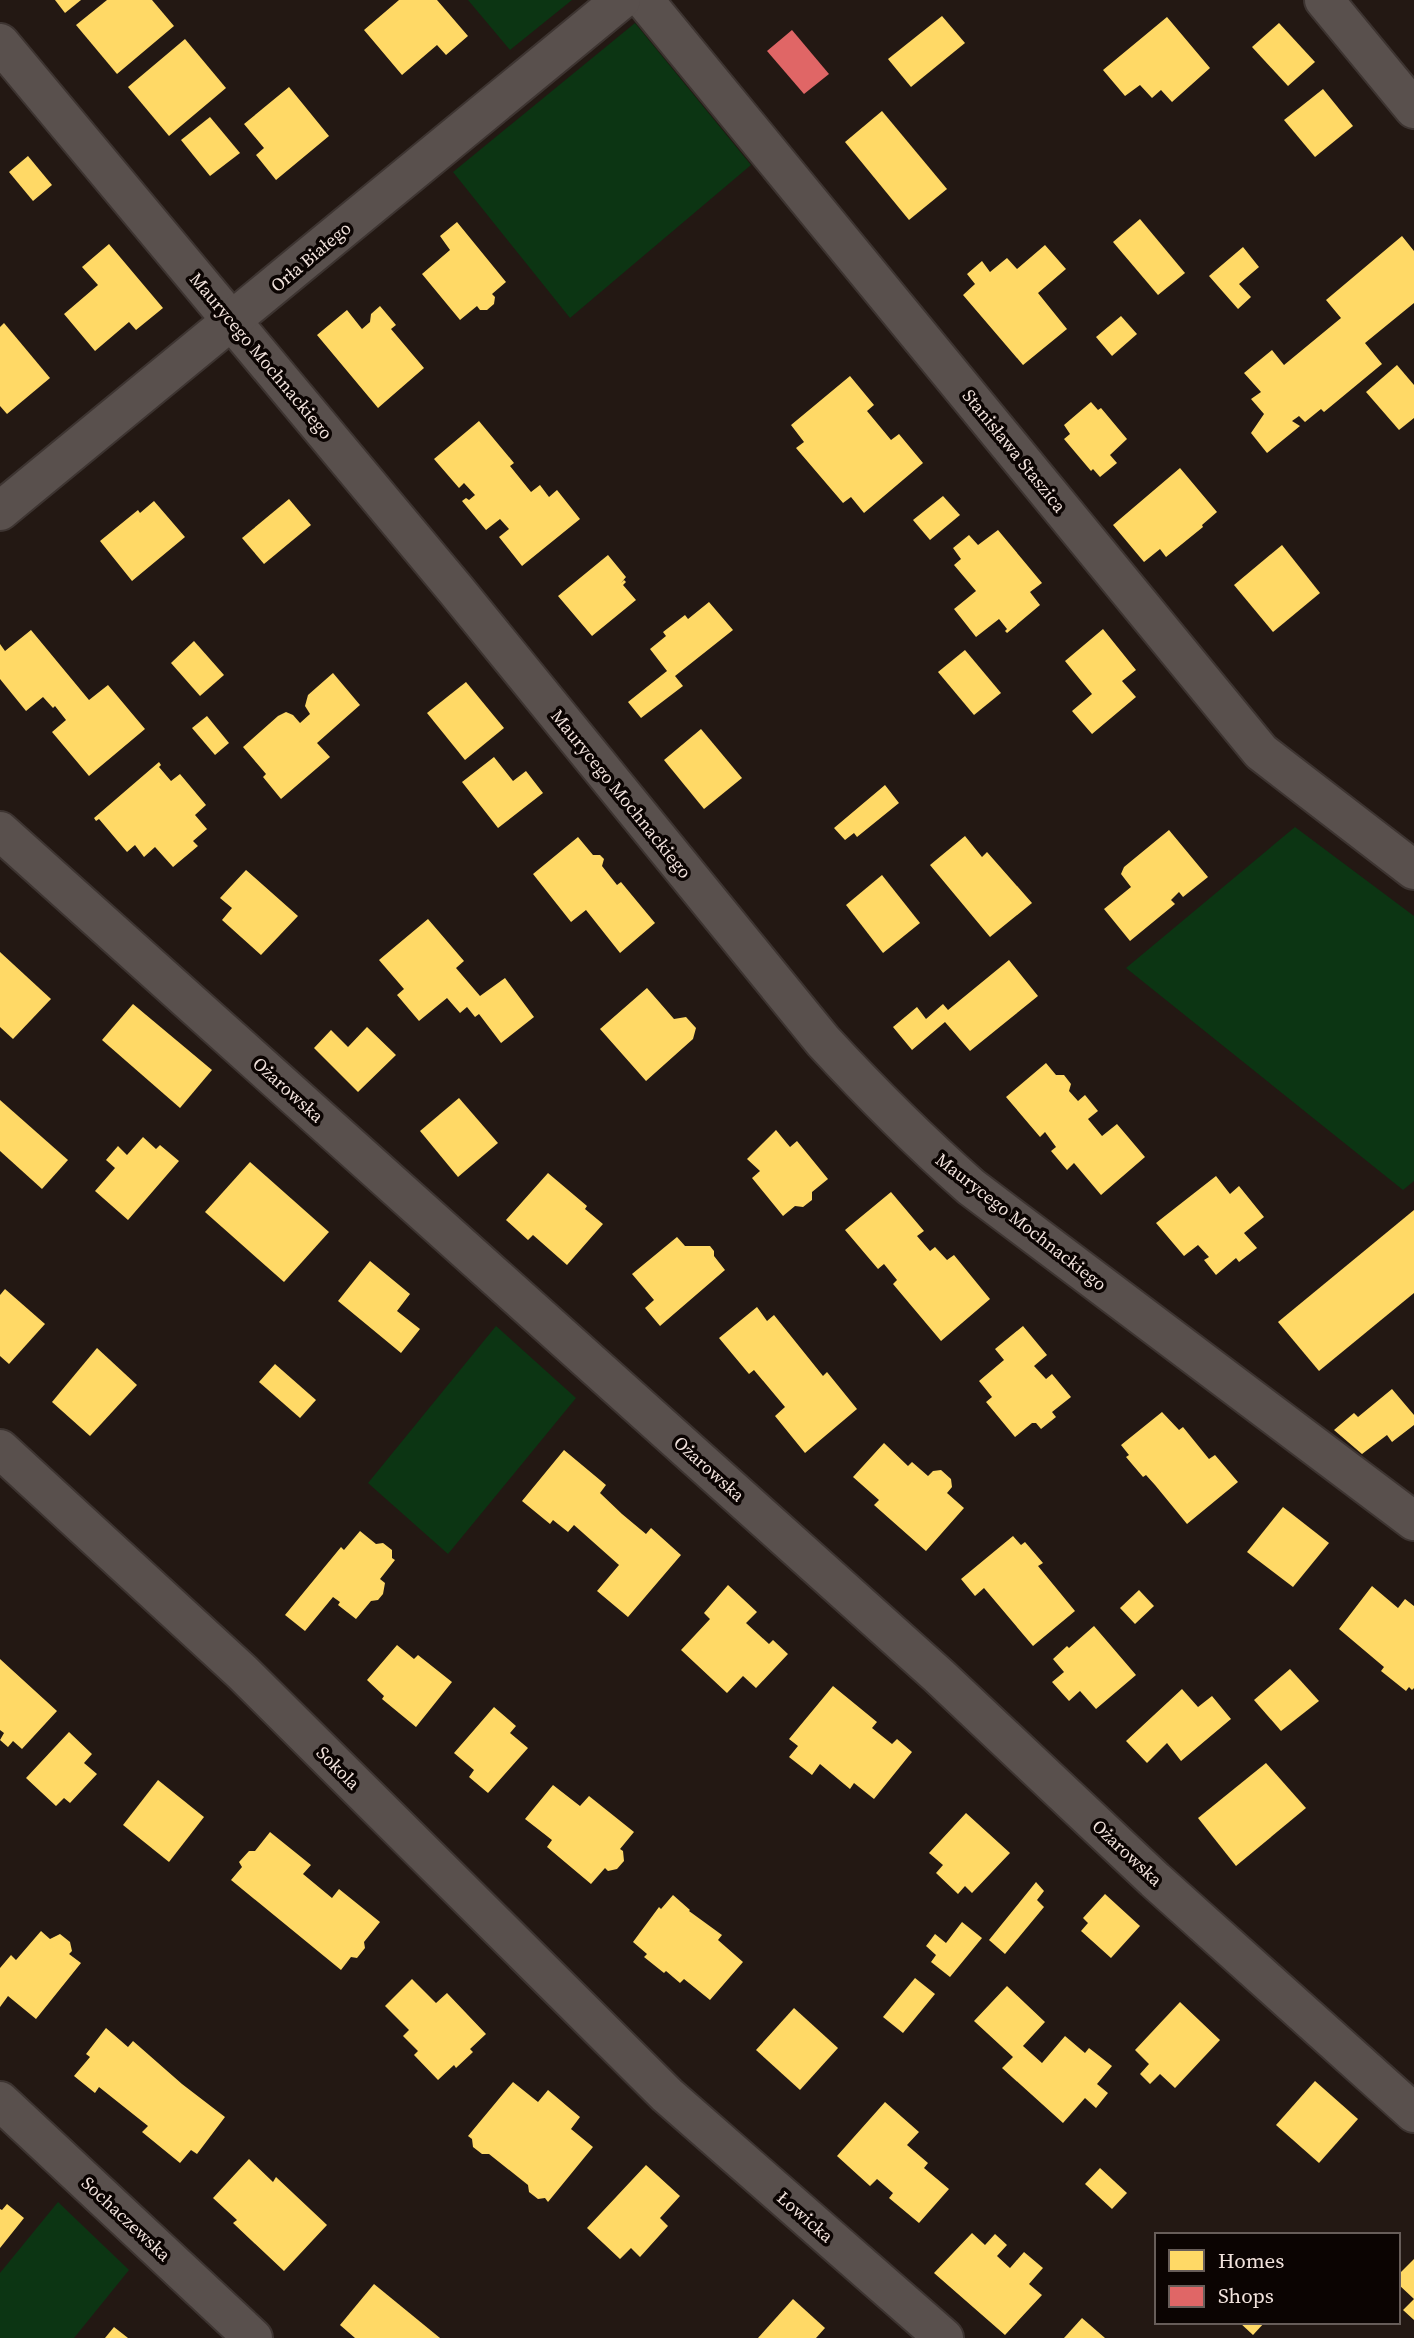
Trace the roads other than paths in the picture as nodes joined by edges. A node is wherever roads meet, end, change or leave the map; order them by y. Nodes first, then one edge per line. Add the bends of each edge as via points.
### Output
1 (621, 0) edge
2 (644, 0) edge
3 (1324, 0) edge
4 (0, 43) edge
5 (1414, 110) edge
6 (233, 321) junction
7 (0, 511) edge
8 (0, 831) edge
9 (1414, 870) edge
10 (0, 1449) edge
11 (1414, 1521) edge
12 (667, 2095) joint
13 (0, 2101) edge
14 (1414, 2113) edge
15 (253, 2338) edge
16 (944, 2338) edge

1 - 6 street, Orła Białego
2 - 9 street, Stanisława Staszica via 1261,752
3 - 5 street
4 - 6 street, Maurycego Mochnackiego
6 - 7 street, Orła Białego
6 - 11 street, Maurycego Mochnackiego via 823,1041 906,1129 971,1187
8 - 14 street, Ożarowska via 930,1667
10 - 12 street, Sokola via 242,1672
12 - 16 street, Łowicka
13 - 15 street, Sochaczewska

